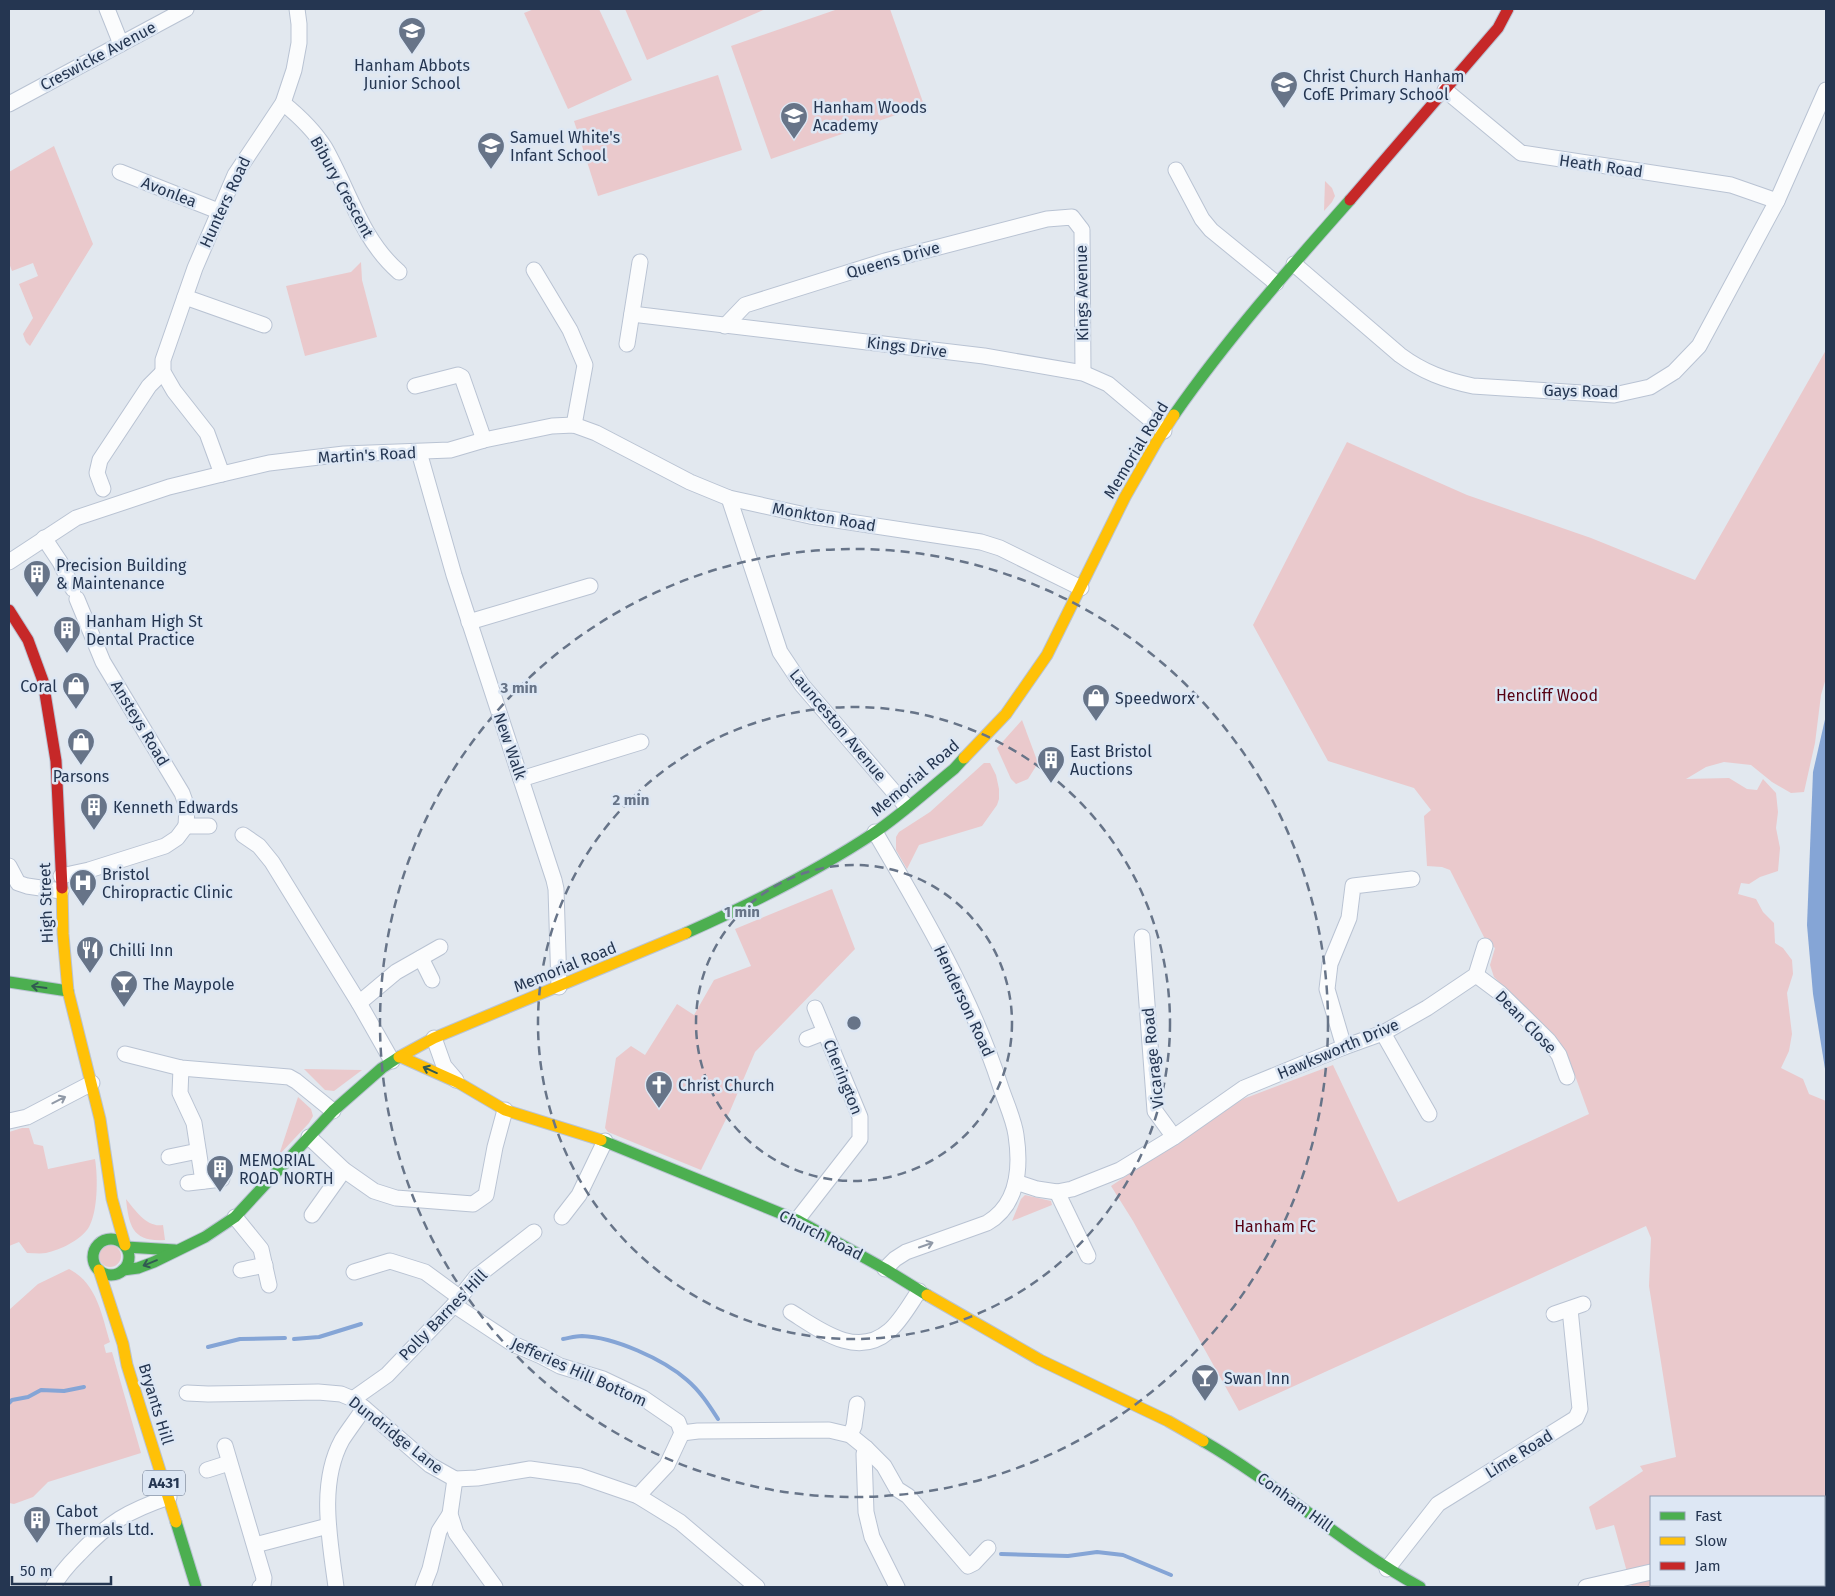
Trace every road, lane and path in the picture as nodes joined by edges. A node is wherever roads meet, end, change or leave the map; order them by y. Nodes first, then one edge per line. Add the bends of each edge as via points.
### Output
1 (107, 9) edge
2 (186, 9) edge
3 (297, 9) edge
4 (1508, 9) edge
5 (122, 44) junction
6 (1445, 90) junction
7 (1826, 90) edge
8 (283, 103) junction
9 (9, 104) edge
10 (1176, 170) dead end
11 (120, 172) dead end
12 (1777, 201) junction
13 (218, 211) junction
14 (1072, 217) joint
15 (640, 262) dead end
16 (1294, 264) junction
17 (534, 270) dead end
18 (399, 272) dead end
19 (1276, 283) junction
20 (185, 297) junction
21 (632, 314) junction
22 (264, 325) dead end
23 (725, 326) junction
24 (627, 344) dead end
25 (164, 372) junction
26 (1083, 373) junction
27 (415, 386) dead end
28 (574, 425) junction
29 (1164, 431) junction
30 (484, 440) junction
31 (419, 452) junction
32 (222, 474) junction
33 (103, 489) dead end
34 (729, 498) junction
35 (44, 538) junction
36 (9, 562) edge
37 (590, 586) dead end
38 (1081, 588) junction
39 (9, 610) edge
40 (469, 622) junction
41 (641, 742) dead end
42 (521, 779) junction
43 (906, 806) junction
44 (186, 826) junction
45 (209, 826) dead end
46 (875, 832) junction
47 (243, 835) dead end
48 (9, 866) edge
49 (61, 876) junction
50 (1412, 879) dead end
51 (61, 891) junction
52 (1142, 937) dead end
53 (1486, 946) dead end
54 (440, 947) dead end
55 (421, 958) junction
56 (1476, 975) junction
57 (432, 980) dead end
58 (9, 982) edge
59 (559, 987) junction
60 (68, 991) junction
61 (359, 1003) junction
62 (815, 1008) dead end
63 (825, 1032) junction
64 (1383, 1033) junction
65 (434, 1038) junction
66 (807, 1039) dead end
67 (1344, 1047) junction
68 (124, 1054) dead end
69 (396, 1059) junction
70 (181, 1068) junction
71 (1567, 1077) dead end
72 (459, 1083) junction
73 (92, 1084) junction
74 (506, 1110) junction
75 (333, 1111) junction
76 (1429, 1114) dead end
77 (9, 1121) edge
78 (1174, 1137) junction
79 (309, 1138) junction
80 (605, 1141) junction
81 (198, 1151) junction
82 (169, 1157) dead end
83 (344, 1170) junction
84 (222, 1178) dead end
85 (1016, 1182) junction
86 (1057, 1192) junction
87 (112, 1199) junction
88 (312, 1215) dead end
89 (235, 1217) junction
90 (562, 1217) dead end
91 (796, 1220) junction
92 (534, 1232) dead end
93 (99, 1244) junction
94 (1088, 1244) dead end
95 (126, 1246) junction
96 (174, 1250) junction
97 (266, 1265) junction
98 (885, 1269) junction
99 (99, 1270) junction
100 (241, 1270) dead end
101 (354, 1272) dead end
102 (122, 1274) junction
103 (269, 1285) dead end
104 (919, 1291) junction
105 (122, 1301) dead end
106 (456, 1301) junction
107 (791, 1312) dead end
108 (1554, 1314) dead end
109 (123, 1344) junction
110 (187, 1393) dead end
111 (359, 1404) junction
112 (857, 1404) dead end
113 (1168, 1421) joint
114 (682, 1433) junction
115 (850, 1435) junction
116 (225, 1446) dead end
117 (866, 1448) junction
118 (230, 1463) junction
119 (207, 1470) dead end
120 (455, 1479) junction
121 (638, 1496) junction
122 (169, 1497) junction
123 (450, 1514) junction
124 (328, 1526) junction
125 (255, 1544) junction
126 (988, 1548) dead end
127 (1387, 1569) junction
128 (1650, 1572) edge
129 (53, 1587) edge
130 (196, 1587) edge
131 (260, 1587) edge
132 (336, 1587) edge
133 (423, 1587) edge
134 (495, 1587) edge
135 (757, 1587) edge
136 (897, 1587) edge
137 (1420, 1587) edge
138 (1586, 1587) edge

1 - 5 street
2 - 5 street, Creswicke Avenue
3 - 8 street, Hunters Road via 299,43
4 - 6 street, Memorial Road via 1498,28
5 - 9 street, Creswicke Avenue
6 - 12 street, Heath Road via 1522,153 1732,185
6 - 16 street, Memorial Road
7 - 12 street, Gays Road
8 - 13 street, Hunters Road via 238,170
8 - 18 street, Bibury Crescent via 301,118 324,147 365,231 379,252
10 - 19 street via 1211,230
11 - 13 street, Avonlea
12 - 16 street, Gays Road via 1698,346 1674,372 1650,387 1614,395 1473,386 1434,375 1400,355
13 - 20 street, Hunters Road
14 - 23 street, Queens Drive via 1038,221 886,261 745,305
14 - 26 street, Kings Avenue via 1082,230
15 - 21 street
16 - 19 street, Memorial Road
17 - 28 street via 570,330 585,365
19 - 29 street, Memorial Road via 1229,340
20 - 22 street
20 - 25 street, Hunters Road via 162,360
21 - 23 street, Kings Drive
21 - 24 street
23 - 26 street, Kings Drive via 984,356
25 - 32 street via 174,391 207,433
25 - 33 street via 149,386 100,460 97,473
26 - 29 street, Kings Drive via 1108,384
27 - 30 street via 458,375 464,380
28 - 30 street, Martin's Road via 552,426
28 - 34 street, Monkton Road
29 - 38 street, Memorial Road via 1125,497
30 - 31 street, Martin's Road via 450,450
31 - 32 street, Martin's Road via 344,454 269,463
31 - 40 street, New Walk
32 - 35 street, Martin's Road via 114,504 76,518
34 - 38 street, Monkton Road via 810,516 981,542
34 - 43 street, Launceston Avenue via 780,652 802,685
35 - 36 street, Martin's Road
35 - 44 street, Ansteys Road via 60,562 103,662 182,792 187,807
37 - 40 street
38 - 43 street, Memorial Road via 1047,655 1006,714 954,769
39 - 49 street, High Street / A431 via 28,640 43,681 60,801
40 - 42 street, New Walk
41 - 42 street
42 - 59 street, New Walk via 556,889
43 - 46 street, Memorial Road
44 - 45 street
44 - 49 street via 165,846
46 - 59 street, Memorial Road via 803,877 745,907
46 - 85 street, Henderson Road via 953,972 990,1053 1016,1134
47 - 61 street via 266,853
48 - 51 street via 18,883
49 - 51 street, High Street / A431
50 - 67 street via 1353,886 1349,918 1330,964 1326,989
51 - 60 street, High Street / A431
52 - 78 street, Vicarage Road via 1155,1110
53 - 56 street
54 - 55 street
55 - 57 street
55 - 61 street via 396,972
56 - 64 street, Hawksworth Drive
56 - 71 street, Dean Close via 1500,993 1548,1040
60 -> 58 street
59 - 65 street, Memorial Road
60 - 73 street, High Street / A431
61 - 69 street
62 - 63 street, Cherington
63 - 66 street, Cherington
63 - 91 street, Cherington via 860,1117 860,1139
64 - 67 street, Hawksworth Drive
64 - 76 street
65 - 69 street, Memorial Road
65 - 72 street, Church Road via 444,1066
67 - 78 street, Hawksworth Drive via 1244,1088
68 - 70 street
72 -> 69 street, Church Road
69 - 75 street, Memorial Road
70 - 75 street via 289,1077
70 - 81 street via 180,1093 194,1123
72 - 74 street, Church Road
77 -> 73 street via 27,1117
73 - 87 street, High Street / A431
74 - 80 street, Church Road
74 - 83 street via 486,1195 473,1204 396,1198 374,1191
75 - 79 street, Memorial Road
78 - 86 street via 1120,1170
79 - 83 street
79 - 89 street, Memorial Road
80 - 90 street via 579,1195
80 - 91 street, Church Road
81 - 82 street
81 - 84 street via 195,1182
83 - 88 street
85 - 86 street
98 -> 85 street via 906,1252 994,1219 1012,1197
86 - 94 street
87 - 93 street, High Street / A431
87 - 95 street, High Street / A431
89 - 96 street, Memorial Road
89 - 97 street via 262,1249
91 - 98 street, Church Road
92 - 106 street, Polly Barnes Hill via 476,1277
93 - 95 street via 115,1239
93 - 99 street, A431 via 93,1254
95 - 96 street, Memorial Road
95 - 102 street, A431 via 129,1256
96 -> 102 street, Memorial Road via 154,1262
97 - 100 street
97 - 103 street
98 - 104 street, Church Road
99 - 102 street
99 - 109 street, Bryants Hill / A431
101 - 106 street, Jefferies Hill Bottom via 390,1262 425,1272
104 - 107 street via 889,1332 867,1342 837,1339
104 - 113 street, Church Road via 1040,1360
105 - 109 street, Bryants Hill / A431
106 - 111 street, Polly Barnes Hill
106 - 114 street, Jefferies Hill Bottom via 513,1344 643,1398 678,1422
108 - 127 street, Lime Road via 1576,1306 1580,1409 1576,1418 1438,1504
109 - 122 street, Bryants Hill / A431
110 - 111 street, Dundridge Lane via 208,1387 318,1392 341,1394
111 - 120 street, Dundridge Lane via 430,1465
111 - 124 street, Polly Barnes Hill via 329,1478
112 - 115 street
113 - 127 street, Conham Hill via 1244,1466
114 - 115 street via 698,1430 829,1430
114 - 121 street via 666,1464
115 - 117 street
116 - 118 street
117 - 126 street via 884,1466 896,1489 908,1496 968,1566
117 - 136 street via 866,1512 872,1537
118 - 119 street
118 - 125 street
120 - 121 street, Dundridge Lane via 530,1469 580,1476
120 - 123 street
121 - 135 street, Dundridge Lane via 680,1522
122 - 129 street via 131,1512 106,1527 72,1561
122 - 130 street, Bryants Hill / A431
123 - 133 street via 439,1531
123 - 134 street via 456,1533
124 - 125 street
124 - 132 street, Polly Barnes Hill
125 - 131 street via 264,1578
127 - 137 street, Conham Hill
128 - 138 street

